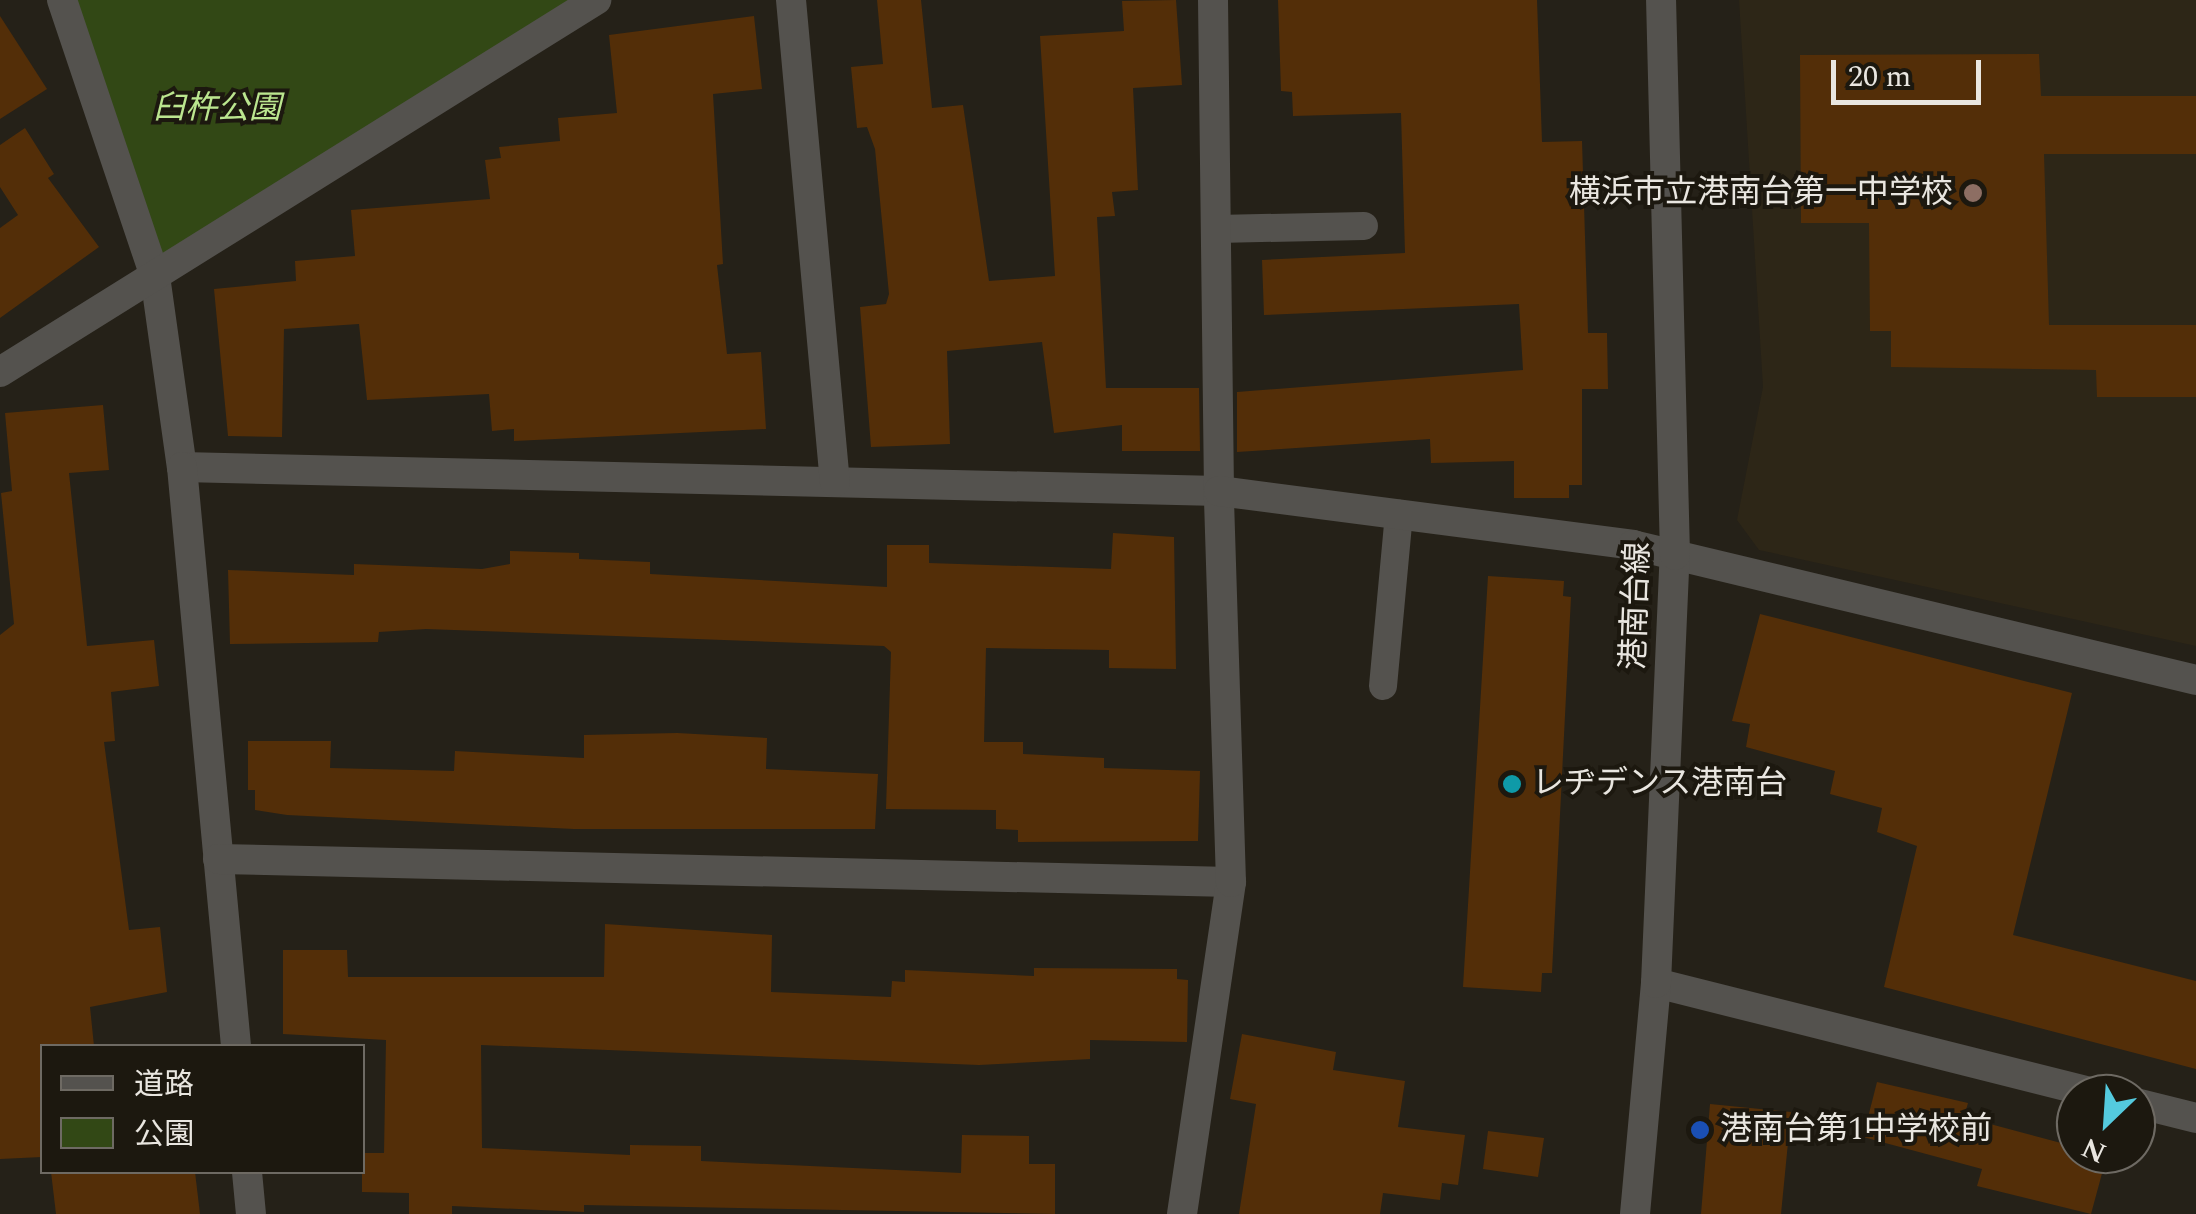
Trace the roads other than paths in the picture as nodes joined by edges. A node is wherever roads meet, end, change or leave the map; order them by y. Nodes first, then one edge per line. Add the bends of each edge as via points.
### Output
1 (62, 0) edge
2 (596, 0) edge
3 (791, 0) edge
4 (1213, 0) edge
5 (1662, 0) edge
6 (1364, 226) dead end
7 (1218, 228) junction
8 (155, 276) junction
9 (0, 372) edge
10 (182, 467) junction
11 (835, 482) junction
12 (1219, 491) junction
13 (1399, 514) junction
14 (1676, 555) junction
15 (2196, 680) edge
16 (1383, 686) dead end
17 (218, 859) junction
18 (1231, 882) junction
19 (1656, 983) junction
20 (236, 1044) edge
21 (2056, 1083) edge
22 (2156, 1108) edge
23 (2196, 1118) edge
24 (247, 1174) edge
25 (251, 1214) edge
26 (1182, 1214) edge
27 (1635, 1214) edge

1 - 8 street
2 - 8 street
3 - 11 street
4 - 7 street
5 - 14 street, 港南台線
6 - 7 lane
7 - 12 street
8 - 9 street
8 - 10 street
10 - 11 street
10 - 17 street
11 - 12 street
12 - 13 street
12 - 18 street
13 - 14 street
13 - 16 lane
14 - 15 street
14 - 19 street, 港南台線
17 - 18 street
17 - 20 street
18 - 26 street
19 - 21 street
19 - 27 street, 港南台線
22 - 23 street
24 - 25 street

